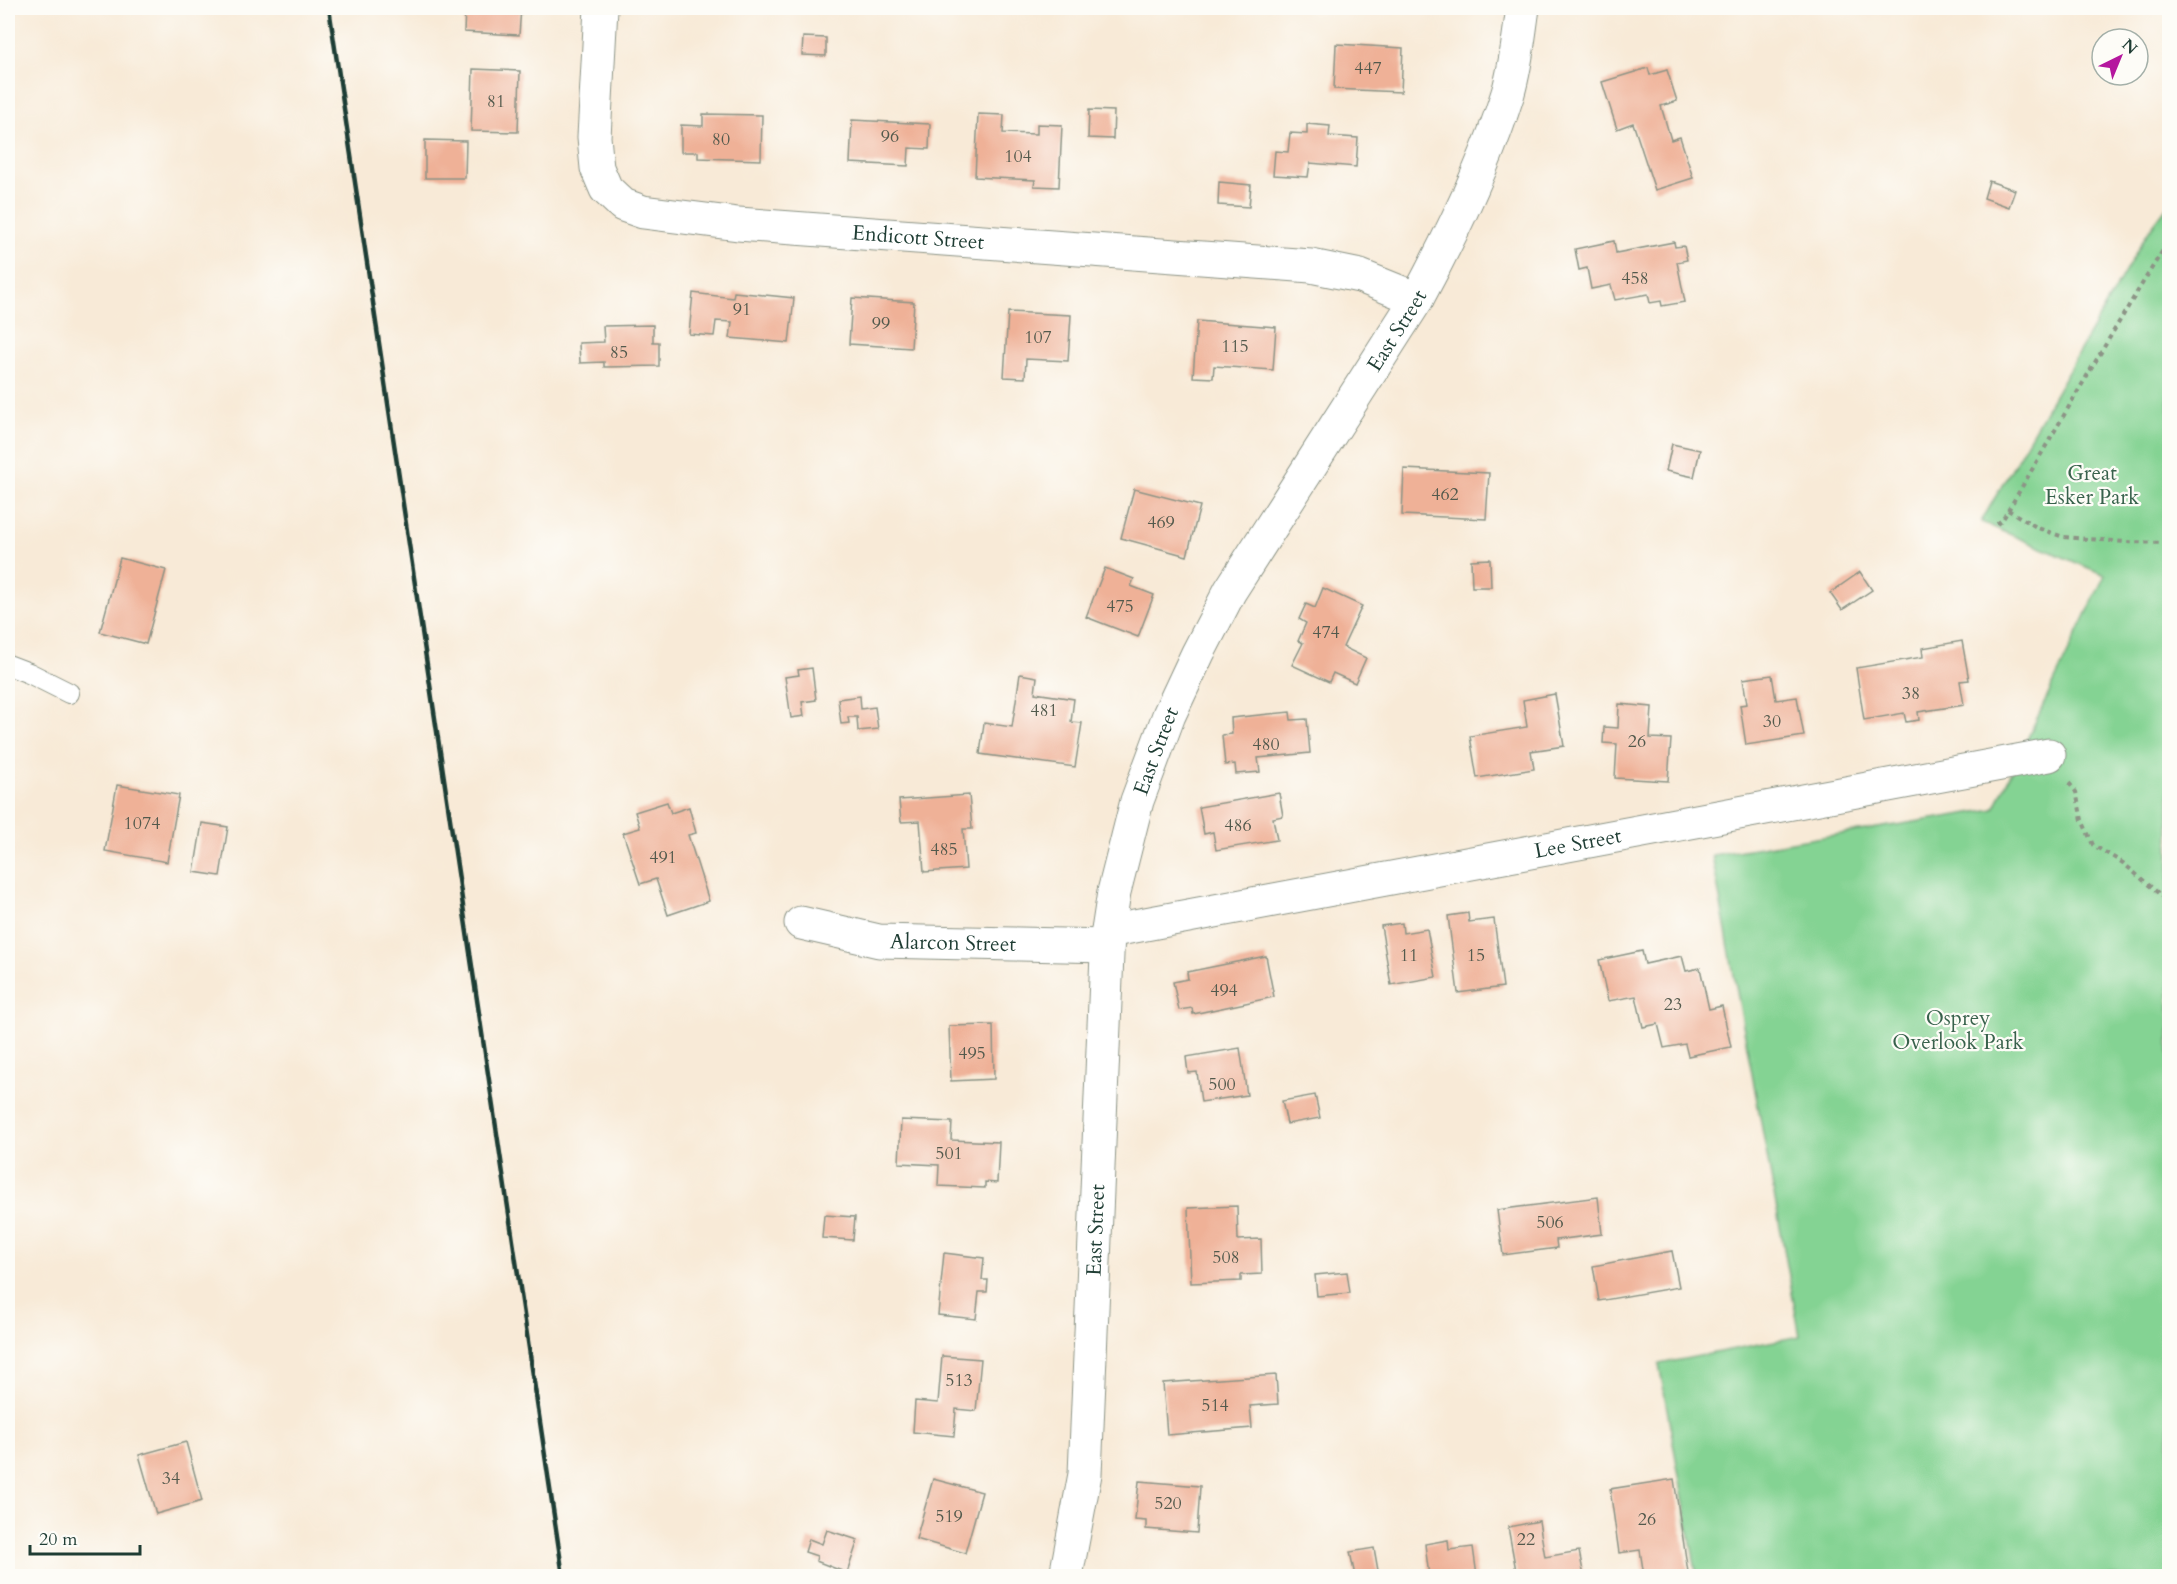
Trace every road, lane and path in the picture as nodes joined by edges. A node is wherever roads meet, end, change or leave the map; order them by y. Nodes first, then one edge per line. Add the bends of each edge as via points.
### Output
1 (602, 8) edge
2 (1523, 8) edge
3 (2169, 239) edge
4 (1417, 299) junction
5 (2008, 510) junction
6 (1997, 524) dead end
7 (2169, 543) edge
8 (8, 665) edge
9 (69, 693) dead end
10 (2049, 755) joint
11 (2169, 903) edge
12 (801, 923) dead end
13 (1107, 939) junction
14 (1066, 1576) edge

1 - 4 street, Endicott Street via 594,137 597,168 606,189 623,205 643,212 738,224 1311,266 1360,276
2 - 4 street, East Street via 1508,92 1444,249
3 - 5 path
4 - 13 street, East Street via 1230,591 1198,653 1169,715 1137,801 1114,892
5 - 6 path
5 - 7 path via 2063,537
8 - 9 lane
10 - 11 path via 2076,792 2092,845 2123,863
10 - 13 street, Lee Street
12 - 13 street, Alarcon Street via 879,941
13 - 14 street, East Street via 1085,1474

